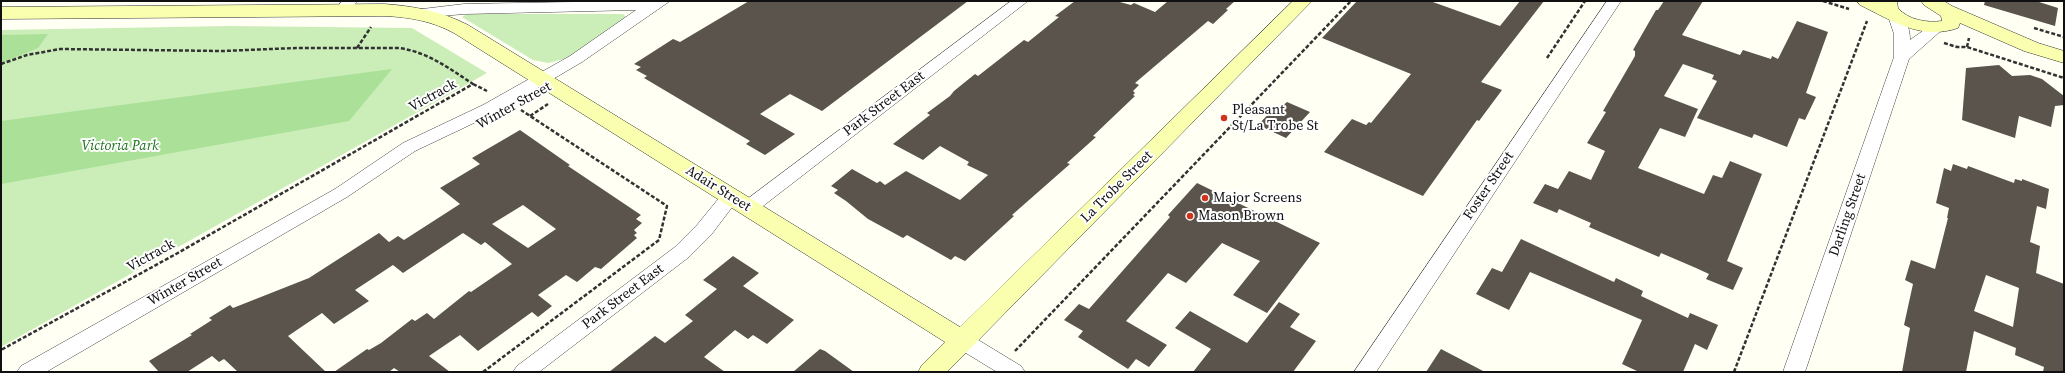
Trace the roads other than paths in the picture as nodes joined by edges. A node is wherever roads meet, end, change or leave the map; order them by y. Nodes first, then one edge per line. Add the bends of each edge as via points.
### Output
1 (676, 1) edge
2 (1021, 1) edge
3 (1303, 1) edge
4 (1614, 1) edge
5 (659, 3) edge
6 (346, 6) edge
7 (1862, 9) edge
8 (1893, 10) edge
9 (1, 13) edge
10 (418, 13) junction
11 (1939, 17) edge
12 (1902, 57) junction
13 (2064, 57) edge
14 (546, 82) junction
15 (341, 192) junction
16 (739, 202) junction
17 (963, 341) junction
18 (1009, 369) edge
19 (28, 372) edge
20 (524, 372) edge
21 (931, 372) edge
22 (1365, 372) edge
23 (1794, 372) edge

1 - 14 street, Winter Street via 601,56
2 - 16 street, Park Street East
3 - 17 street, La Trobe Street
4 - 22 street, Foster Street
5 - 10 street via 634,7 464,9
5 - 14 street, Winter Street via 638,15
6 - 9 street, Adair Street
6 - 10 street, Adair Street
7 - 8 street
8 - 11 street via 1916,25
8 - 12 street, Darling Street via 1903,38
10 - 14 street, Adair Street via 450,23
11 - 12 street, Darling Street
11 - 13 street
12 - 23 street, Darling Street
14 - 15 street, Winter Street via 409,147
14 - 15 street, Winter Street via 515,107
14 - 16 street, Adair Street
15 - 19 street, Winter Street
16 - 17 street, Adair Street
16 - 20 street, Park Street East via 704,230 682,252
17 - 18 street, Adair Street
17 - 21 street, La Trobe Street

